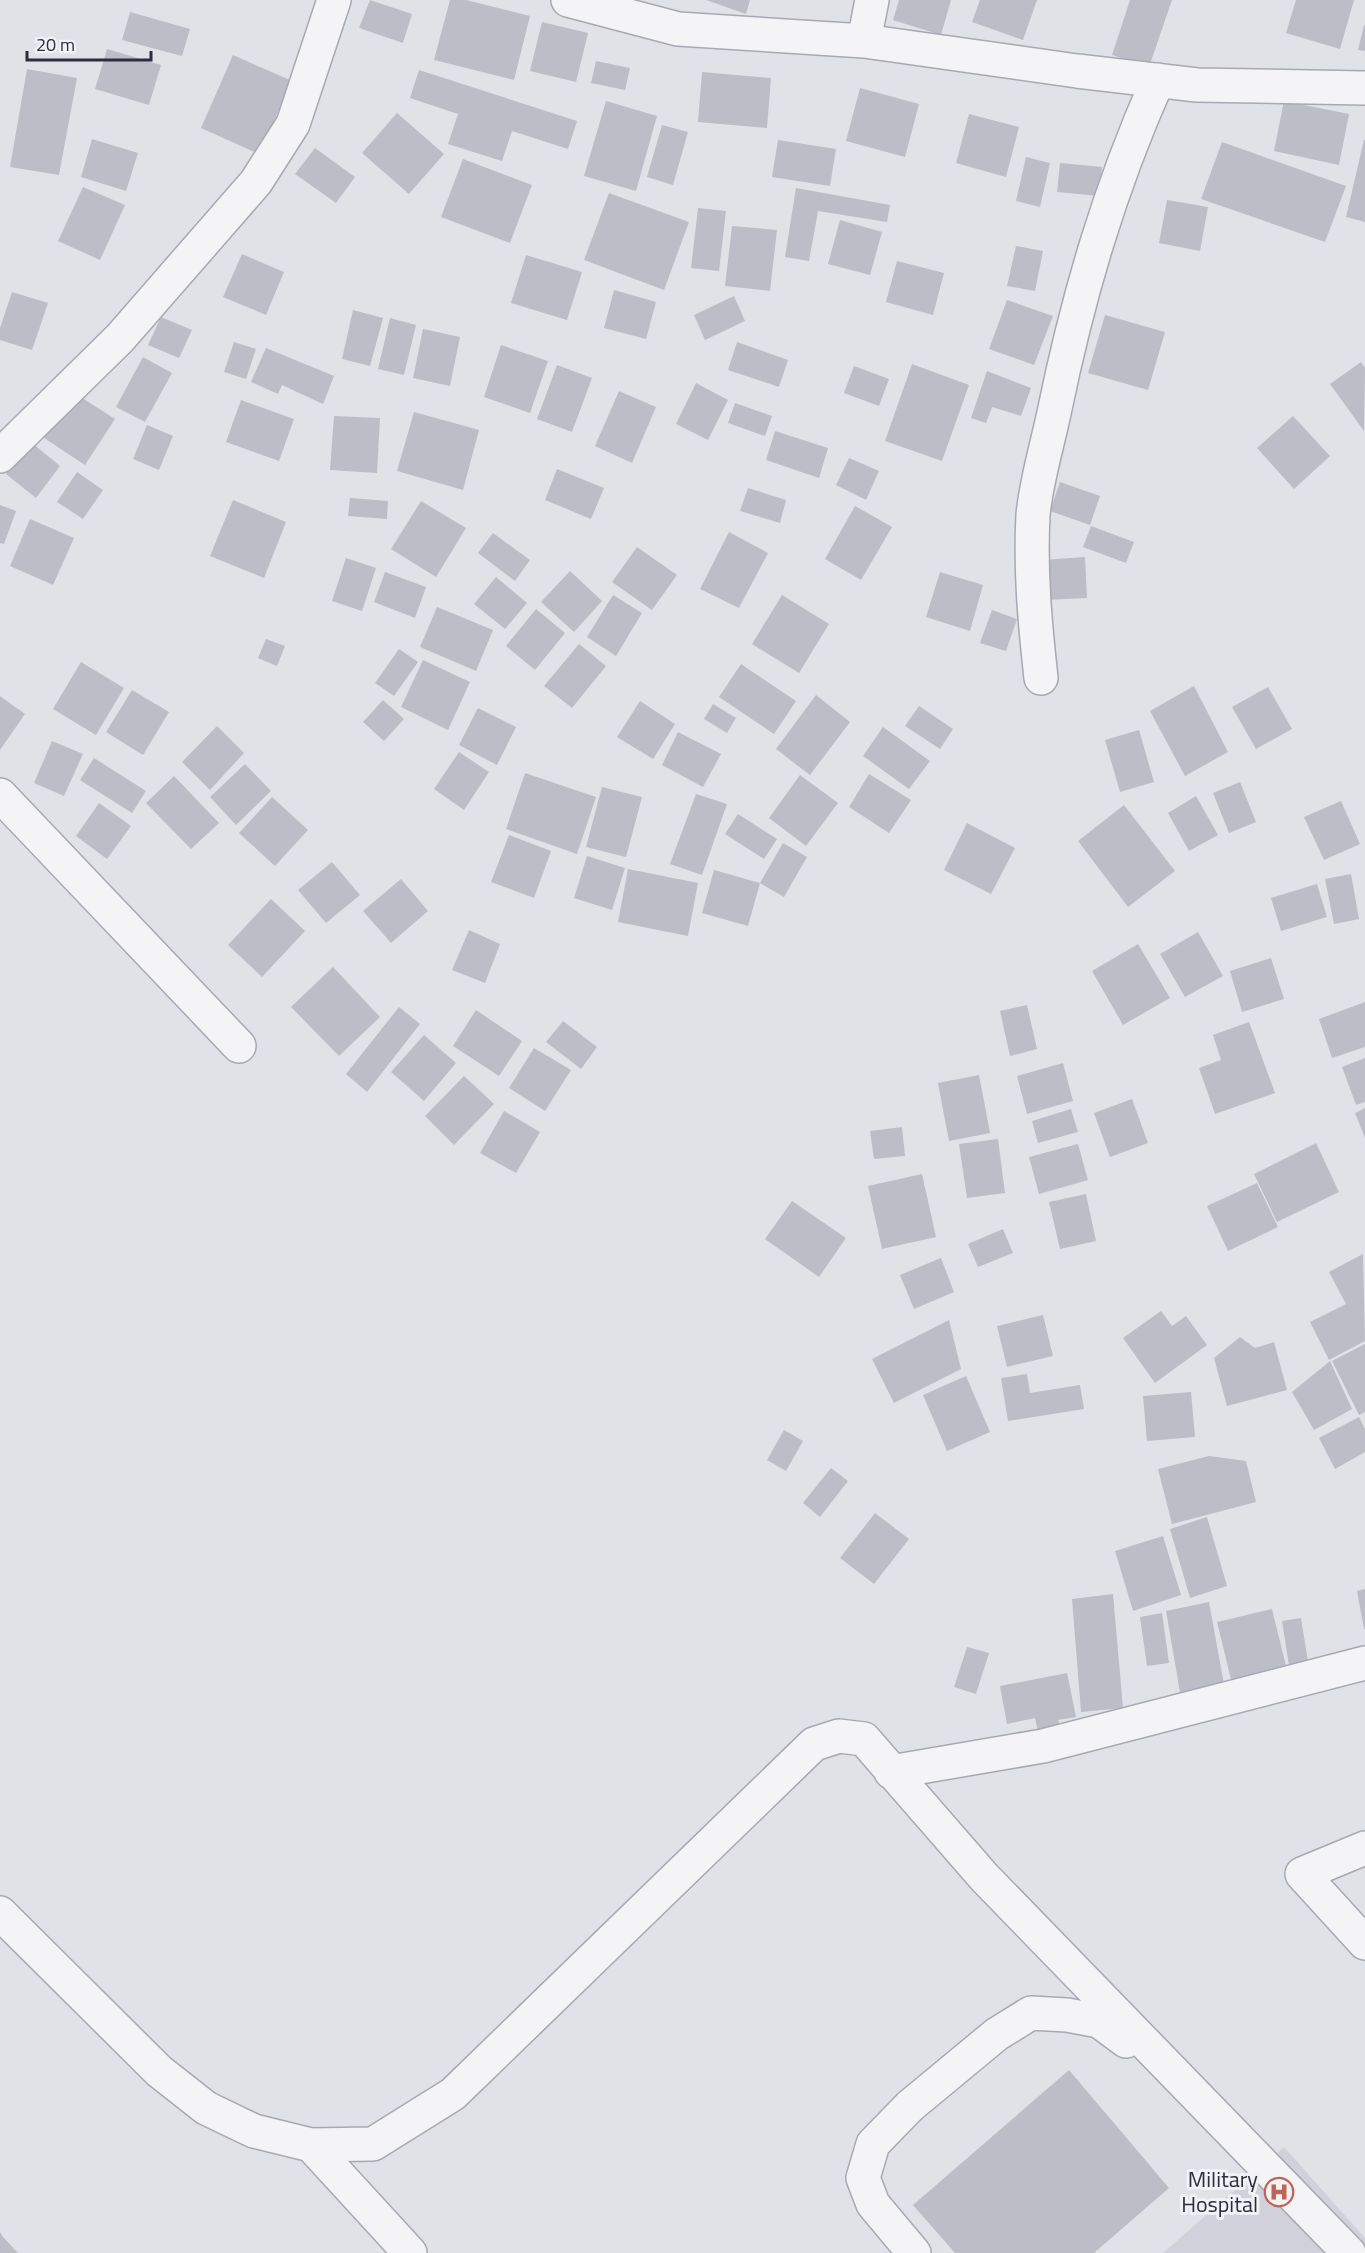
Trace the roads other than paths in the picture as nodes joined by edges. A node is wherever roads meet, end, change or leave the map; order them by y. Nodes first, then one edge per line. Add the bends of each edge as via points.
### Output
1 (334, 0) edge
2 (568, 0) edge
3 (872, 0) edge
4 (864, 41) junction
5 (1158, 80) junction
6 (1365, 88) edge
7 (0, 456) edge
8 (1041, 678) dead end
9 (0, 795) edge
10 (239, 1046) dead end
11 (1365, 1663) edge
12 (891, 1772) junction
13 (1365, 1848) edge
14 (0, 1913) edge
15 (1365, 1943) edge
16 (311, 2145) junction
17 (410, 2253) edge
18 (914, 2253) edge
19 (1333, 2253) edge
20 (1349, 2253) edge

1 - 7 street via 293,124 256,182 120,338
2 - 4 street via 678,29
3 - 4 street
4 - 5 street
5 - 6 street via 1197,85
5 - 8 street via 1134,133 1098,234 1070,336 1033,514 1033,608
9 - 10 street
11 - 12 street via 1043,1746
12 - 16 street via 864,1739 839,1736 814,1744 453,2094 373,2144
12 - 20 street via 984,1877
13 - 15 street via 1302,1874
14 - 16 street via 159,2071 206,2108 254,2131
16 - 17 street
18 - 19 street via 873,2204 862,2178 873,2144 910,2106 997,2034 1031,2013 1099,2021 1153,2061

